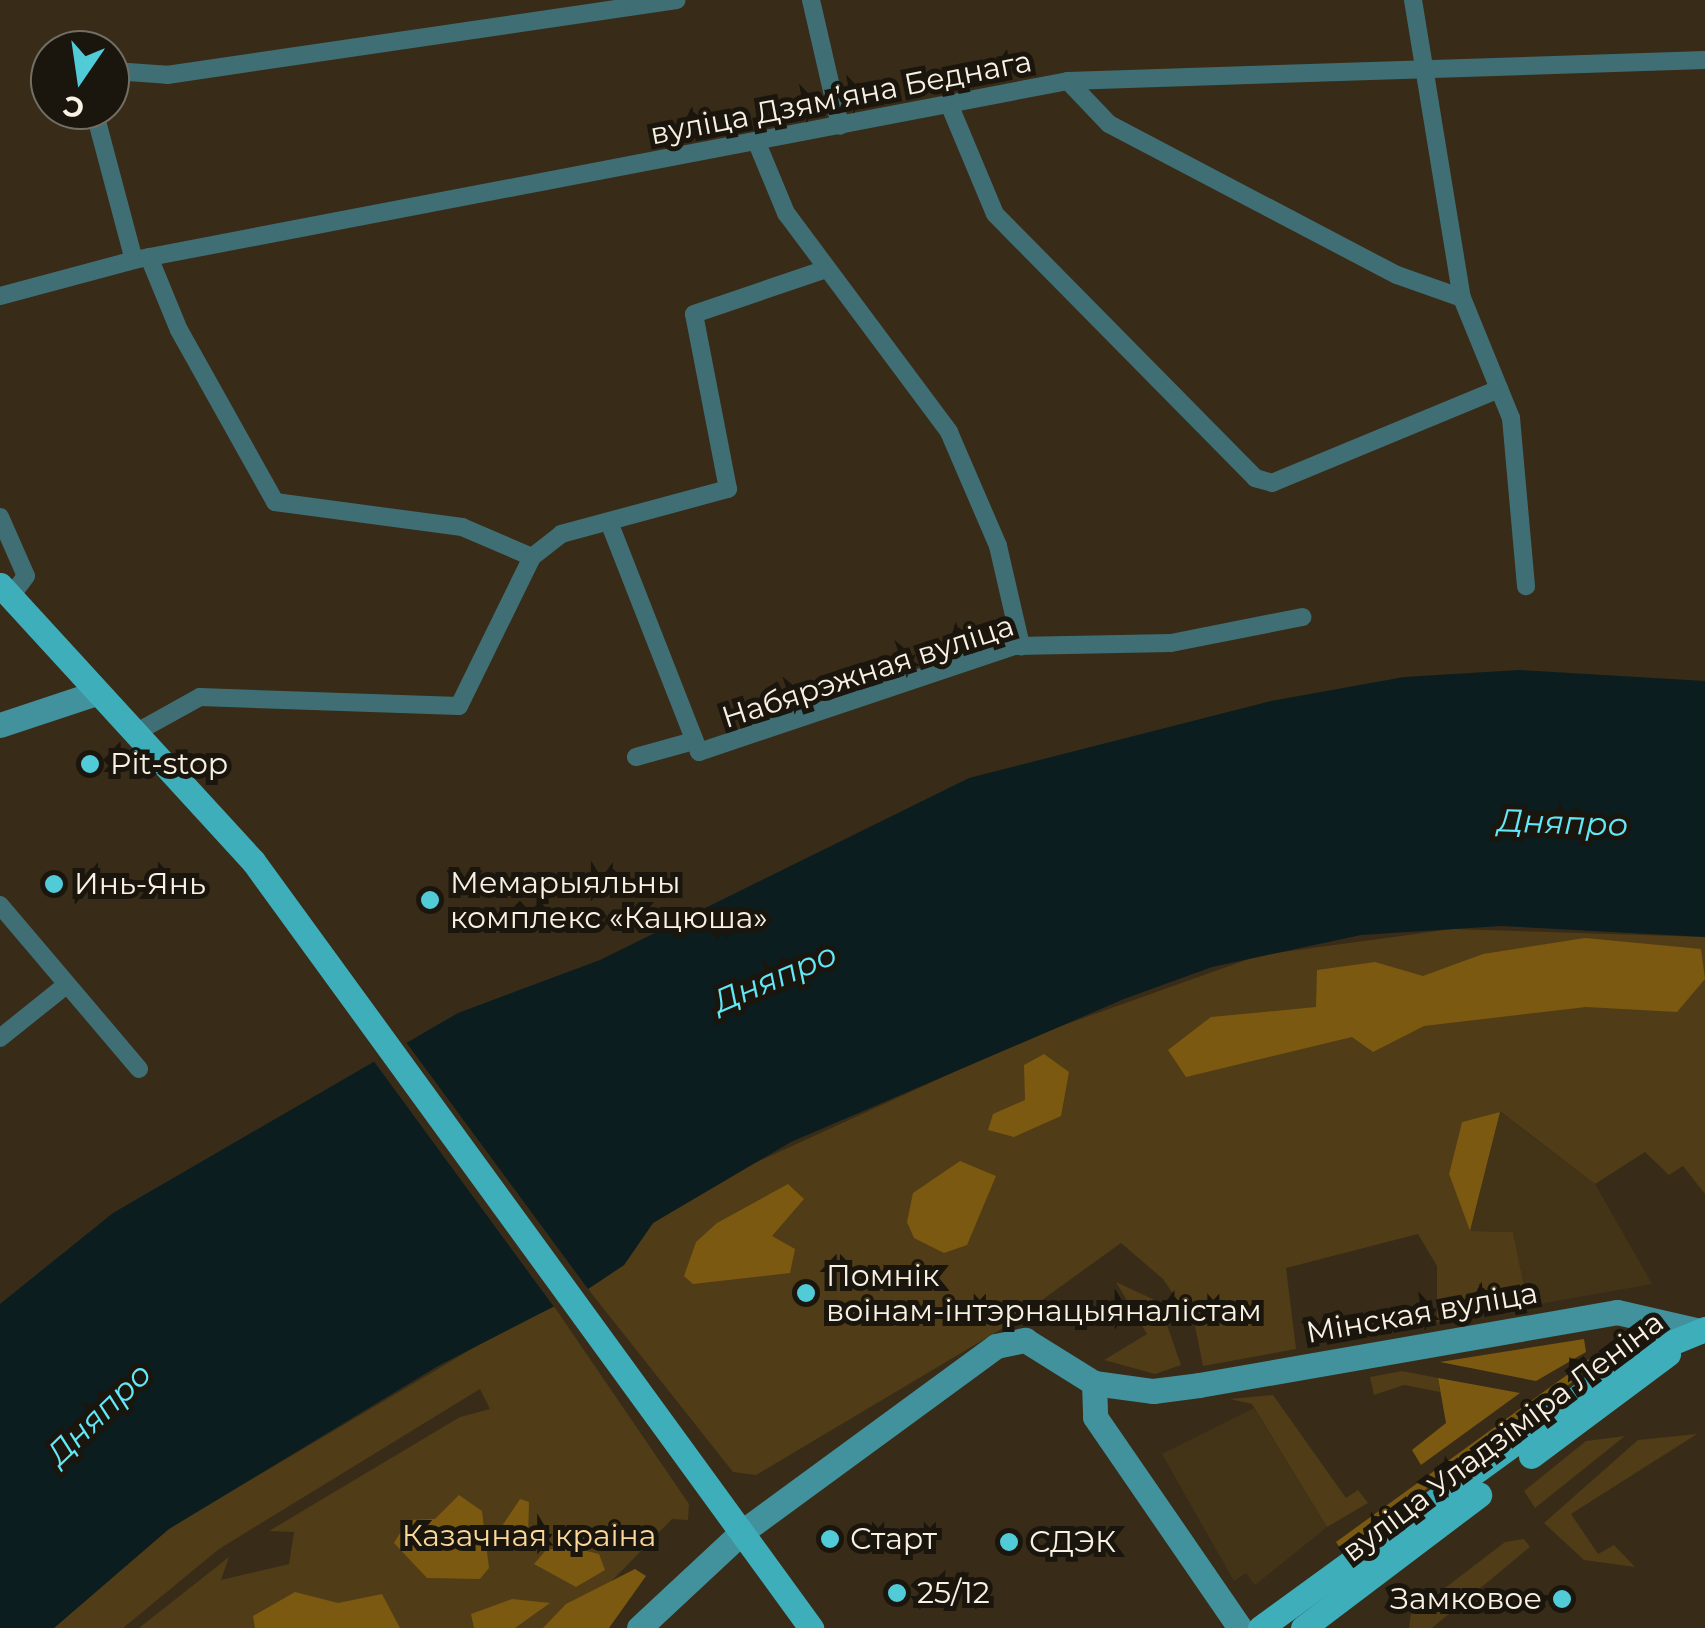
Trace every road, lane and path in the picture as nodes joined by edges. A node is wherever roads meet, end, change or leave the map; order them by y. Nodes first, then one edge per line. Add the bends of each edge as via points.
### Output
1 (676, 0) edge
2 (811, 0) edge
3 (1413, 0) edge
4 (1705, 60) edge
5 (130, 72) edge
6 (1426, 73) junction
7 (1068, 81) junction
8 (949, 104) junction
9 (840, 126) junction
10 (100, 130) edge
11 (758, 143) junction
12 (141, 258) junction
13 (826, 269) junction
14 (0, 296) edge
15 (1462, 298) junction
16 (1499, 389) junction
17 (0, 516) edge
18 (609, 522) junction
19 (532, 557) junction
20 (1526, 586) dead end
21 (5, 591) edge
22 (1302, 617) dead end
23 (1021, 646) junction
24 (96, 693) junction
25 (0, 725) edge
26 (135, 732) junction
27 (690, 742) junction
28 (636, 757) dead end
29 (0, 906) edge
30 (65, 986) junction
31 (0, 1038) edge
32 (140, 1068) dead end
33 (1702, 1330) edge
34 (1094, 1383) junction
35 (742, 1532) junction
36 (640, 1628) edge
37 (812, 1628) edge
38 (1240, 1628) edge
39 (1260, 1628) edge
40 (1303, 1628) edge

1 - 5 street via 186,73
2 - 9 street
3 - 6 street
4 - 6 street, вуліца Дзямʼяна Беднага
6 - 7 street, вуліца Дзямʼяна Беднага
6 - 15 street
7 - 8 street, вуліца Дзямʼяна Беднага
7 - 15 street via 1109,124 1397,275
8 - 9 street, вуліца Дзямʼяна Беднага
8 - 16 street via 994,214 1254,478 1272,483
9 - 11 street, вуліца Дзямʼяна Беднага
10 - 12 street
11 - 12 street, вуліца Дзямʼяна Беднага
11 - 13 street via 786,213
12 - 14 street, вуліца Дзямʼяна Беднага
12 - 19 street via 275,502 462,527
13 - 18 street via 694,314 728,489
13 - 23 street via 950,432 998,546
15 - 16 street
16 - 20 street via 1511,418
17 - 21 street via 26,576
18 - 19 street via 561,534
18 - 27 street
19 - 26 street via 459,706 200,698
21 - 24 main road
22 - 23 street, Набярэжная вуліца via 1171,643
23 - 27 street, Набярэжная вуліца via 751,742 700,752
24 - 25 street
24 - 26 main road
26 - 35 main road via 230,833
27 - 28 street, Набярэжная вуліца
29 - 30 street
30 - 31 street
30 - 32 street
33 - 34 street, Мінская вуліца via 1617,1312 1153,1392
33 - 39 main road, вуліца Уладзіміра Леніна via 1627,1361
33 - 40 main road, вуліца Уладзіміра Леніна
34 - 35 street via 1025,1340 996,1346
34 - 38 street via 1095,1417
35 - 36 street
35 - 37 main road

